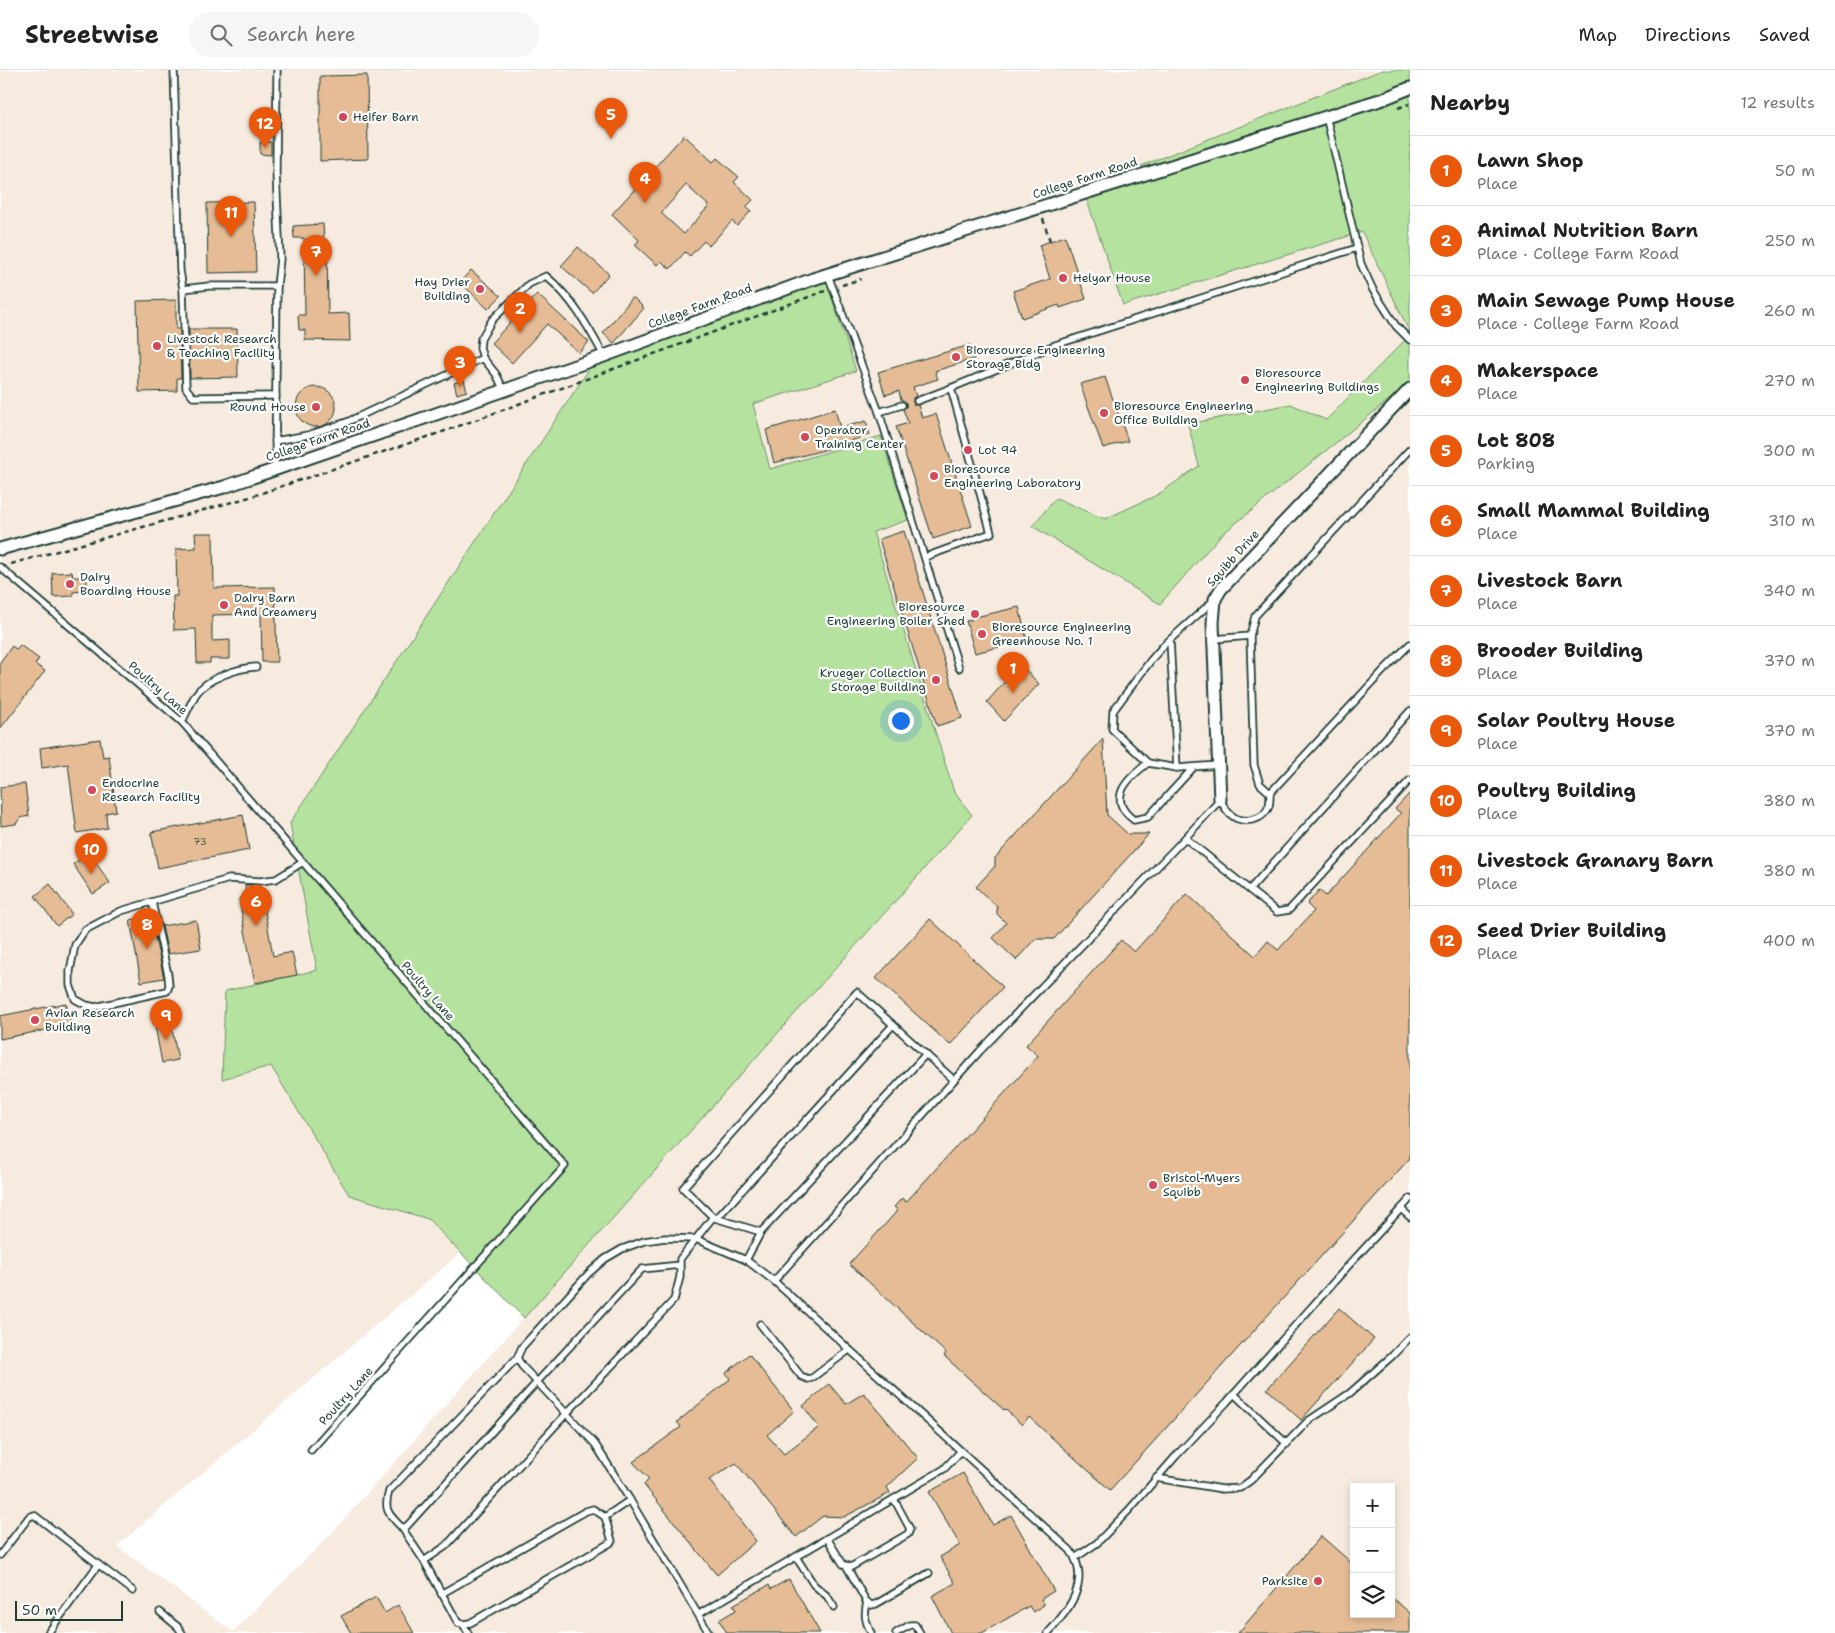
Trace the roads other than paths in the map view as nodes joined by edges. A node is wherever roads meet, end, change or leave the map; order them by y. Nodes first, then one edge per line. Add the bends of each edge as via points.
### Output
1 (174, 70) edge
2 (277, 70) edge
3 (1410, 88) edge
4 (1326, 116) junction
5 (1357, 248) junction
6 (828, 274) junction
7 (277, 286) junction
8 (183, 289) junction
9 (1410, 340) edge
10 (604, 356) junction
11 (483, 358) junction
12 (951, 388) junction
13 (504, 390) junction
14 (1410, 390) edge
15 (276, 396) junction
16 (917, 401) dead end
17 (902, 405) dead end
18 (879, 412) junction
19 (275, 441) junction
20 (1410, 449) edge
21 (275, 469) junction
22 (0, 549) edge
23 (925, 557) junction
24 (0, 567) edge
25 (1215, 599) junction
26 (1250, 636) junction
27 (1214, 639) junction
28 (1170, 640) junction
29 (1410, 644) edge
30 (1408, 652) edge
31 (256, 667) dead end
32 (959, 668) dead end
33 (1410, 712) edge
34 (182, 722) junction
35 (1148, 763) junction
36 (1218, 765) junction
37 (1177, 768) junction
38 (1193, 768) junction
39 (1410, 780) edge
40 (1270, 794) junction
41 (1220, 800) junction
42 (1185, 838) junction
43 (303, 862) junction
44 (1250, 890) junction
45 (152, 902) junction
46 (893, 1025) junction
47 (926, 1054) junction
48 (954, 1080) junction
49 (1410, 1199) edge
50 (1401, 1209) junction
51 (715, 1217) junction
52 (1410, 1217) edge
53 (761, 1232) junction
54 (696, 1239) junction
55 (746, 1260) junction
56 (680, 1265) junction
57 (774, 1281) junction
58 (760, 1324) dead end
59 (1410, 1337) edge
60 (849, 1350) junction
61 (517, 1358) junction
62 (537, 1382) junction
63 (1234, 1394) junction
64 (566, 1414) junction
65 (1287, 1444) junction
66 (311, 1450) dead end
67 (960, 1452) junction
68 (1156, 1478) junction
69 (630, 1500) junction
70 (894, 1500) junction
71 (605, 1517) junction
72 (402, 1528) junction
73 (827, 1538) junction
74 (0, 1555) edge
75 (796, 1557) junction
76 (1075, 1558) junction
77 (424, 1561) junction
78 (98, 1565) junction
79 (846, 1567) junction
80 (929, 1573) dead end
81 (133, 1591) dead end
82 (441, 1594) junction
83 (867, 1602) junction
84 (834, 1607) dead end
85 (160, 1612) dead end
86 (698, 1614) junction
87 (463, 1624) junction
88 (48, 1633) edge
89 (182, 1633) edge
90 (468, 1633) edge
91 (709, 1633) edge
92 (871, 1633) edge
93 (896, 1633) edge
94 (920, 1633) edge
95 (1048, 1633) edge

1 - 8 lane
2 - 7 lane via 276,173 280,259
3 - 4 street, College Farm Road
4 - 5 lane
4 - 6 street, College Farm Road
5 - 9 lane via 1373,290 1396,326
5 - 12 lane via 1055,345
6 - 10 street, College Farm Road
6 - 18 lane
7 - 8 lane
7 - 15 lane
8 - 15 lane via 186,388 194,397
10 - 11 lane via 571,302 546,276 529,284 492,320 481,339
10 - 13 street, College Farm Road
11 - 13 lane
11 - 19 lane via 347,422 308,435
12 - 16 lane
12 - 23 lane via 991,533
13 - 21 street, College Farm Road
14 - 25 street, Squibb Drive
15 - 19 lane
17 - 18 lane
18 - 23 lane
19 - 21 lane
20 - 26 lane via 1255,616
21 - 22 street, College Farm Road via 224,487
23 - 32 lane
24 - 34 lane, Poultry Lane
25 - 27 street, Squibb Drive
25 - 28 lane
26 - 27 lane
26 - 40 lane via 1254,765 1260,784
27 - 36 street, Squibb Drive
28 - 35 lane via 1113,711 1112,729
28 - 37 lane
29 - 30 lane
30 - 40 lane via 1383,671
31 - 34 lane via 236,670 206,684 197,692
33 - 44 lane
34 - 43 lane, Poultry Lane
35 - 37 lane
35 - 38 lane via 1130,777 1121,791 1125,814 1134,820 1148,818
36 - 38 lane
36 - 41 street, Squibb Drive
37 - 38 lane
39 - 44 lane via 1289,910 1277,912
40 - 41 lane via 1269,806 1262,815 1250,821 1238,820
41 - 42 lane
42 - 44 lane
42 - 48 lane
43 - 45 lane via 276,879 229,879
43 - 66 lane, Poultry Lane via 566,1166
45 - 45 lane via 121,911 85,930 75,945 70,971 70,985 75,998 95,1007 167,990 168,975
46 - 47 lane
46 - 51 lane
46 - 51 lane via 857,992 683,1188
47 - 48 lane
47 - 53 lane
48 - 57 lane
49 - 50 lane
50 - 52 lane
50 - 63 lane
51 - 53 lane
51 - 54 lane
53 - 55 lane
54 - 55 lane
54 - 56 lane via 680,1259
54 - 61 lane via 644,1241 606,1259 522,1347
55 - 57 lane
56 - 62 lane via 642,1269
56 - 64 lane via 674,1300
57 - 60 lane
58 - 60 lane via 801,1376 808,1379
59 - 65 lane via 1350,1393 1308,1421
60 - 67 lane
61 - 62 lane
61 - 72 lane via 389,1491 387,1511
62 - 64 lane
62 - 72 lane
63 - 65 lane
63 - 68 lane
64 - 69 lane via 595,1444
64 - 77 lane via 446,1546
65 - 68 lane via 1240,1488 1222,1489
67 - 70 lane via 944,1469
67 - 76 lane
68 - 76 lane via 1097,1543
69 - 71 lane
69 - 86 lane
70 - 73 lane
70 - 79 lane via 910,1529 908,1534
71 - 82 lane via 593,1509 586,1511
71 - 87 lane via 610,1543
72 - 77 lane
73 - 75 lane
73 - 79 lane
74 - 78 lane via 29,1517 34,1515
75 - 84 lane via 814,1585
75 - 86 lane
76 - 95 lane via 1079,1574 1072,1602
77 - 82 lane
78 - 81 lane
78 - 88 lane
79 - 83 lane
80 - 83 lane via 876,1604
82 - 87 lane via 458,1623
83 - 92 lane via 864,1615
85 - 89 lane
86 - 91 lane
87 - 90 lane
93 - 94 lane via 915,1625

